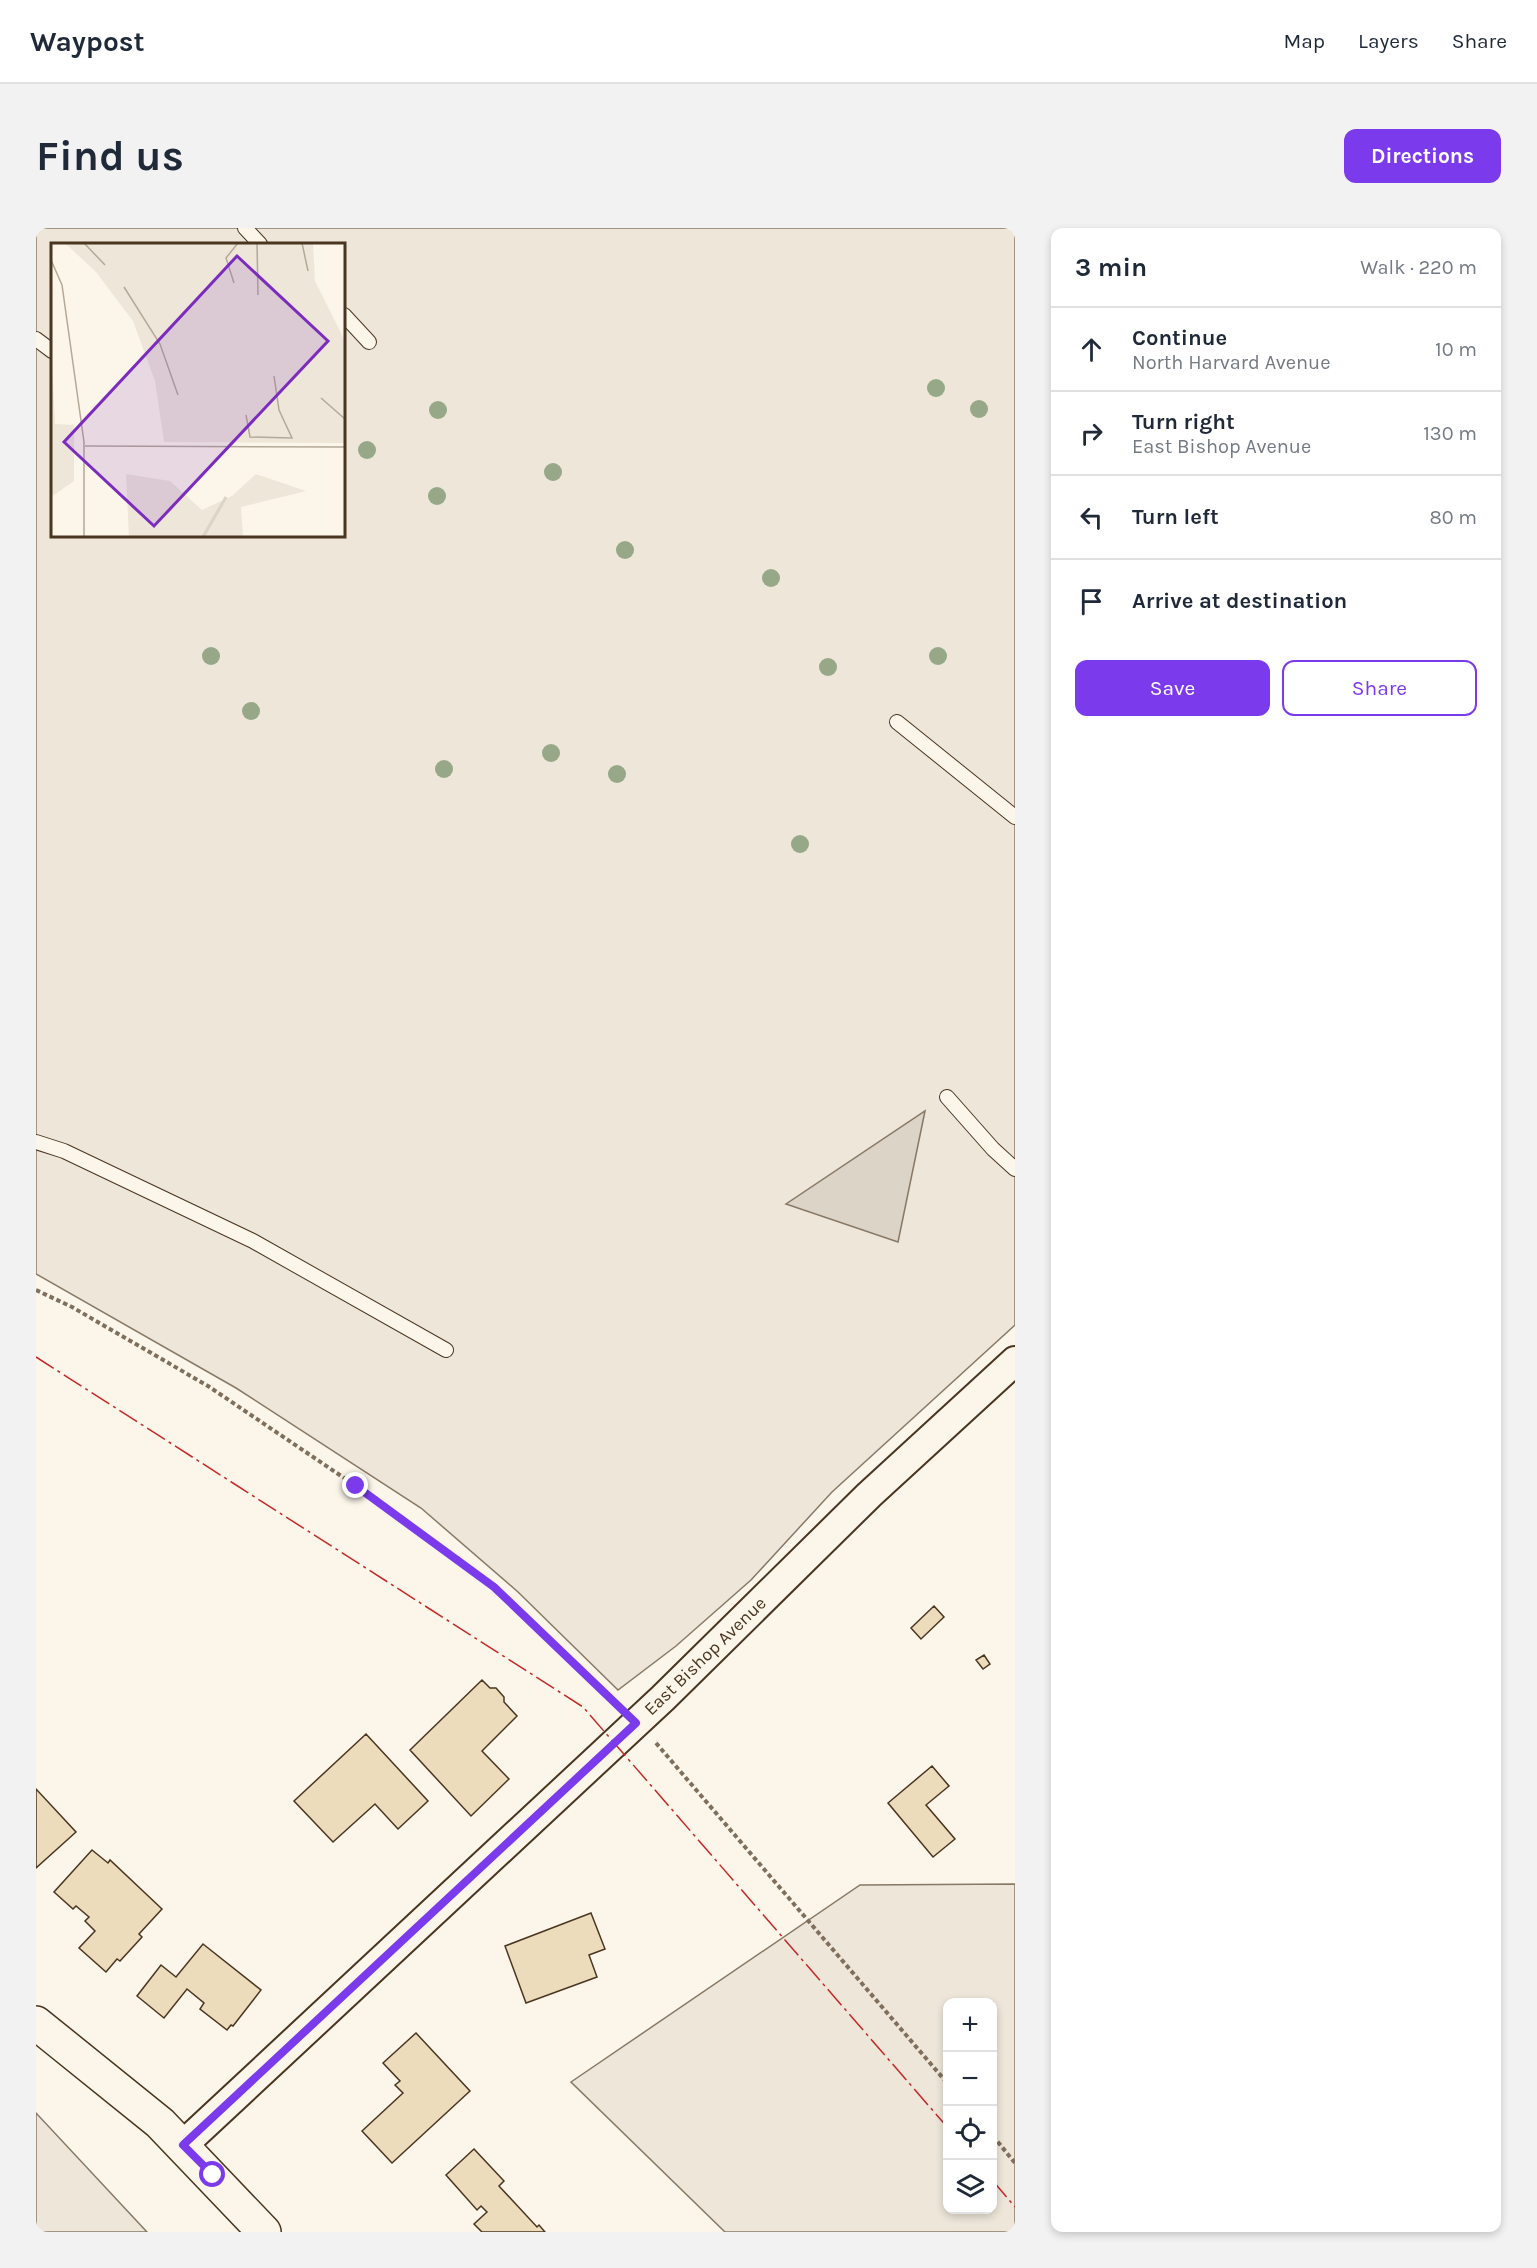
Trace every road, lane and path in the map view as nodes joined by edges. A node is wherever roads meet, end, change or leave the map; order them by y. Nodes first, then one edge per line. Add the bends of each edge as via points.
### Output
1 (245, 228) edge
2 (259, 243) edge
3 (345, 316) edge
4 (36, 339) edge
5 (369, 342) dead end
6 (51, 350) edge
7 (897, 722) dead end
8 (1015, 817) edge
9 (947, 1096) dead end
10 (36, 1142) edge
11 (1015, 1169) edge
12 (36, 1290) edge
13 (446, 1350) dead end
14 (1015, 1361) edge
15 (636, 1723) junction
16 (36, 2023) edge
17 (943, 2078) edge
18 (997, 2141) edge
19 (183, 2145) junction
20 (1015, 2163) edge
21 (264, 2232) edge

1 - 2 lane
3 - 5 lane
4 - 6 lane
7 - 8 lane
9 - 11 lane
10 - 13 lane via 64,1151 253,1241
12 - 15 path via 208,1386 356,1486 494,1587
14 - 15 street, East Bishop Avenue via 869,1495
15 - 17 path via 667,1754
15 - 19 street, East Bishop Avenue
16 - 19 street
18 - 20 path
19 - 21 street

